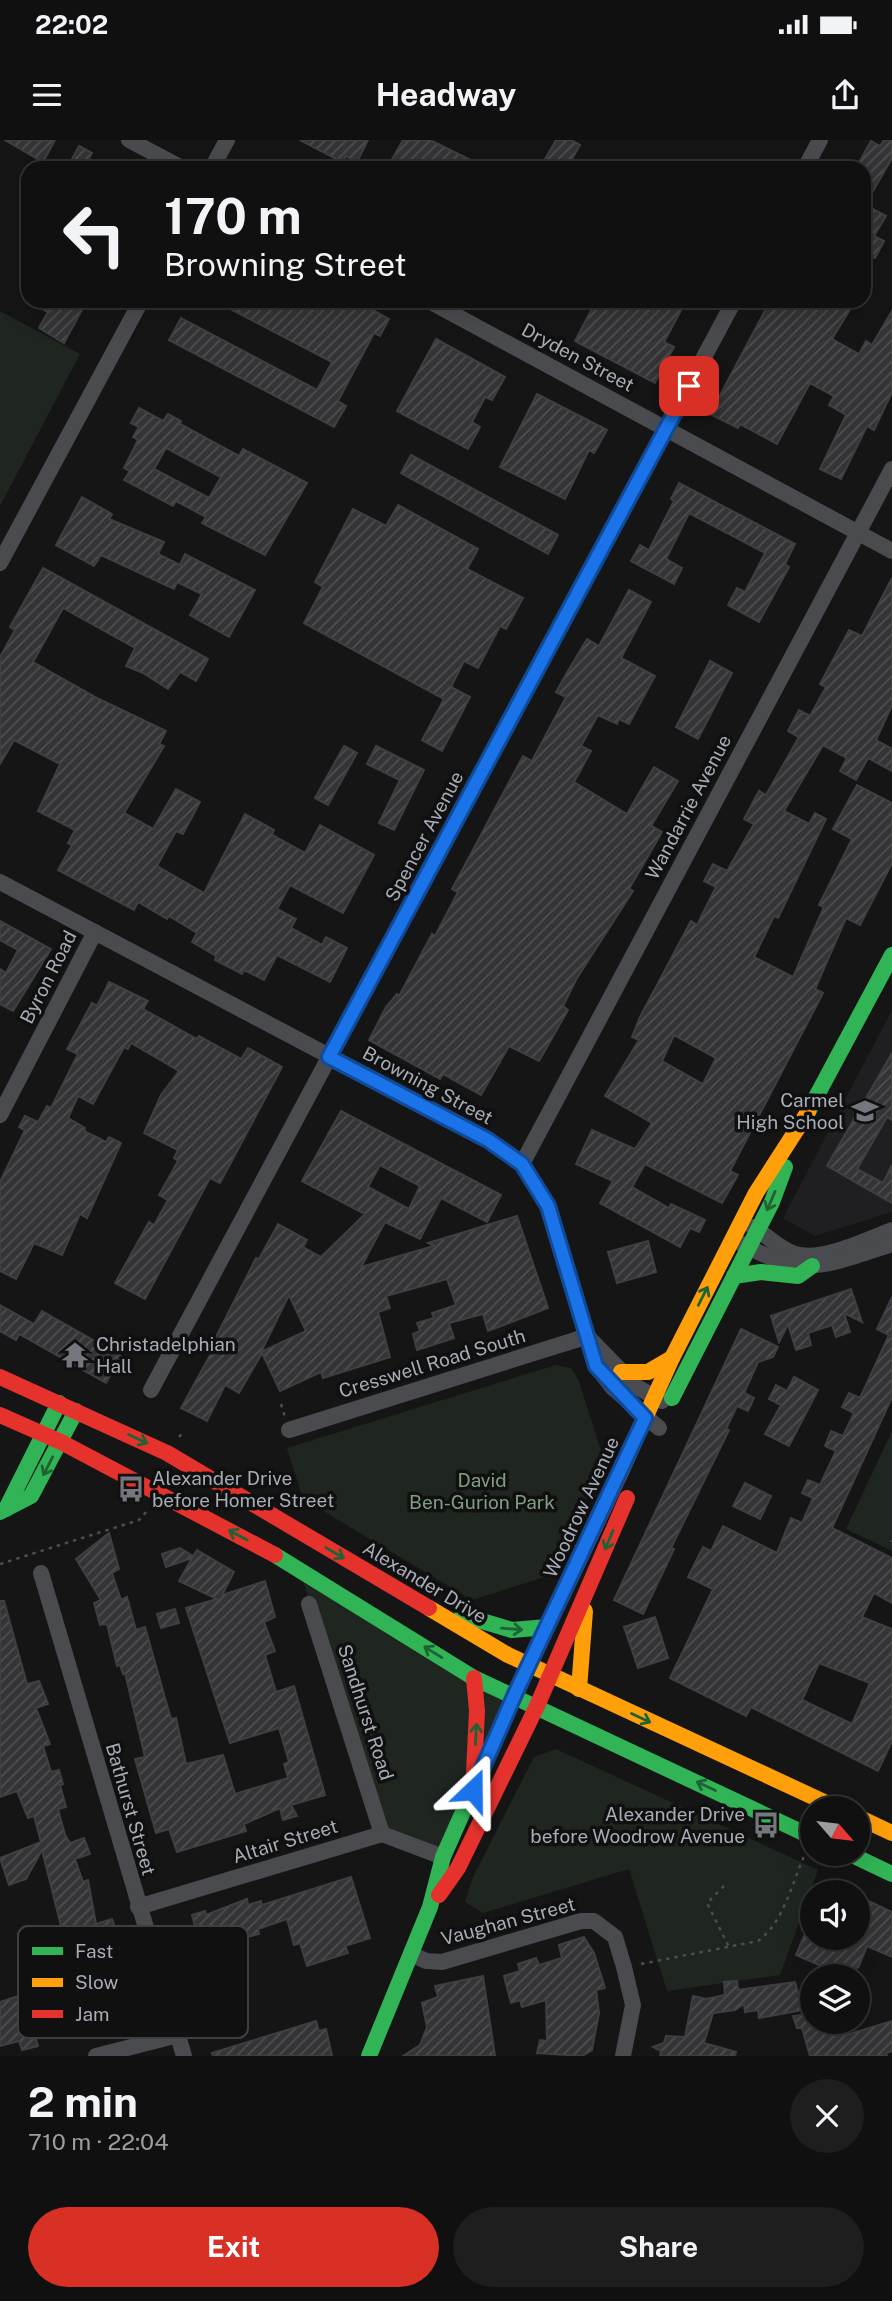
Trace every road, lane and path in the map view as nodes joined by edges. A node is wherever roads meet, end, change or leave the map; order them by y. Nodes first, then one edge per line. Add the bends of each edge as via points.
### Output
1 (129, 140) edge
2 (227, 140) edge
3 (820, 140) edge
4 (169, 161) edge
5 (216, 161) edge
6 (809, 161) edge
7 (137, 308) edge
8 (442, 308) edge
9 (730, 308) edge
10 (666, 429) junction
11 (892, 469) edge
12 (858, 533) junction
13 (892, 551) edge
14 (0, 563) edge
15 (0, 882) edge
16 (95, 932) junction
17 (892, 955) edge
18 (329, 1057) junction
19 (0, 1115) edge
20 (795, 1137) junction
21 (522, 1164) junction
22 (741, 1220) junction
23 (758, 1230) junction
24 (892, 1230) edge
25 (732, 1238) junction
26 (892, 1244) edge
27 (749, 1247) junction
28 (812, 1266) junction
29 (734, 1276) junction
30 (588, 1336) junction
31 (672, 1358) junction
32 (621, 1372) junction
33 (0, 1377) edge
34 (151, 1390) dead end
35 (662, 1401) junction
36 (59, 1403) junction
37 (76, 1411) junction
38 (0, 1415) edge
39 (645, 1418) junction
40 (659, 1428) junction
41 (289, 1430) dead end
42 (44, 1434) junction
43 (61, 1441) junction
44 (161, 1493) junction
45 (3, 1511) edge
46 (0, 1564) edge
47 (41, 1573) dead end
48 (585, 1600) junction
49 (309, 1604) dead end
50 (431, 1609) junction
51 (547, 1628) junction
52 (530, 1664) junction
53 (551, 1675) junction
54 (474, 1678) junction
55 (579, 1689) junction
56 (515, 1694) junction
57 (537, 1706) junction
58 (473, 1790) junction
59 (811, 1796) edge
60 (870, 1823) edge
61 (800, 1831) edge
62 (892, 1833) edge
63 (382, 1834) junction
64 (443, 1857) junction
65 (870, 1864) edge
66 (800, 1865) edge
67 (892, 1874) edge
68 (724, 1886) dead end
69 (138, 1907) junction
70 (430, 1907) junction
71 (144, 1926) edge
72 (729, 1947) junction
73 (411, 1954) junction
74 (624, 1967) junction
75 (166, 2038) edge
76 (179, 2038) edge
77 (96, 2056) edge
78 (184, 2056) edge
79 (369, 2056) edge
80 (623, 2056) edge

1 - 4 street
2 - 5 street
3 - 6 street
7 - 14 street
8 - 10 street, Dryden Street
9 - 10 street, Spencer Avenue
10 - 12 street, Dryden Street
10 - 18 street, Spencer Avenue
11 - 12 street, Wandarrie Avenue
12 - 13 street, Dryden Street
12 - 21 street, Wandarrie Avenue
15 - 16 street, Browning Street
16 - 18 street, Browning Street
16 - 19 street, Byron Road
17 - 20 main road, Woodrow Avenue
18 - 21 street, Browning Street via 488,1140
18 - 34 street, Spencer Avenue
20 - 22 main road, Woodrow Avenue
20 -> 23 main road, Woodrow Avenue
21 - 30 street, Browning Street via 548,1206
22 - 23 street
22 - 25 main road, Woodrow Avenue
23 - 24 street via 784,1249 806,1255
23 - 27 main road, Woodrow Avenue
25 - 27 street
31 -> 25 main road, Woodrow Avenue
26 - 28 street
27 - 28 street via 780,1263
27 - 29 main road, Woodrow Avenue
28 - 29 main road via 799,1276 761,1272
29 - 35 main road, Woodrow Avenue
30 - 32 street, Browning Street
30 - 39 street, Browning Street via 596,1366
30 - 41 street, Cresswell Road South
31 - 32 main road via 648,1372
31 - 35 main road, Woodrow Avenue
32 - 35 street, Browning Street
33 - 36 main road, Alexander Drive
35 - 39 main road, Woodrow Avenue
35 - 40 main road, Woodrow Avenue
36 - 37 main road, Alexander Drive
36 - 42 main road
37 - 43 main road
37 -> 50 main road, Alexander Drive via 167,1453
38 - 42 main road
39 - 40 street, Browning Street
39 - 51 main road, Woodrow Avenue
40 -> 48 main road, Woodrow Avenue
42 - 43 main road
42 - 45 main road
43 - 44 main road
43 -> 45 main road via 31,1496
44 - 46 path via 139,1520
54 -> 44 main road via 299,1568
47 - 69 street, Bathurst Street
48 - 53 main road, Woodrow Avenue
48 - 55 main road
49 - 63 street, Sandhurst Road
50 -> 51 main road via 453,1611 501,1628
50 - 52 main road, Alexander Drive
51 - 52 main road, Woodrow Avenue
52 - 53 main road, Alexander Drive
52 - 56 main road, Woodrow Avenue
53 - 55 main road, Alexander Drive
53 - 57 main road, Woodrow Avenue
54 - 56 main road
58 -> 54 main road
55 -> 59 main road, Alexander Drive
56 - 57 main road
56 - 58 main road, Woodrow Avenue
61 -> 57 main road
57 - 70 main road, Woodrow Avenue via 458,1868
58 - 64 main road, Woodrow Avenue
60 - 62 main road
63 - 64 street
63 - 69 street, Altair Street
64 - 70 main road, Woodrow Avenue
65 - 67 main road
66 - 72 path via 769,1933 758,1941
68 - 72 path via 707,1903
69 - 71 street, Bathurst Street
70 - 73 main road, Woodrow Avenue
72 - 74 path
73 - 74 street, Vaughan Street via 442,1962 594,1921 614,1937
73 - 79 main road, Woodrow Avenue
74 - 80 street, Vaughan Street via 633,2005
75 - 77 street
76 - 78 street, Bathurst Street

